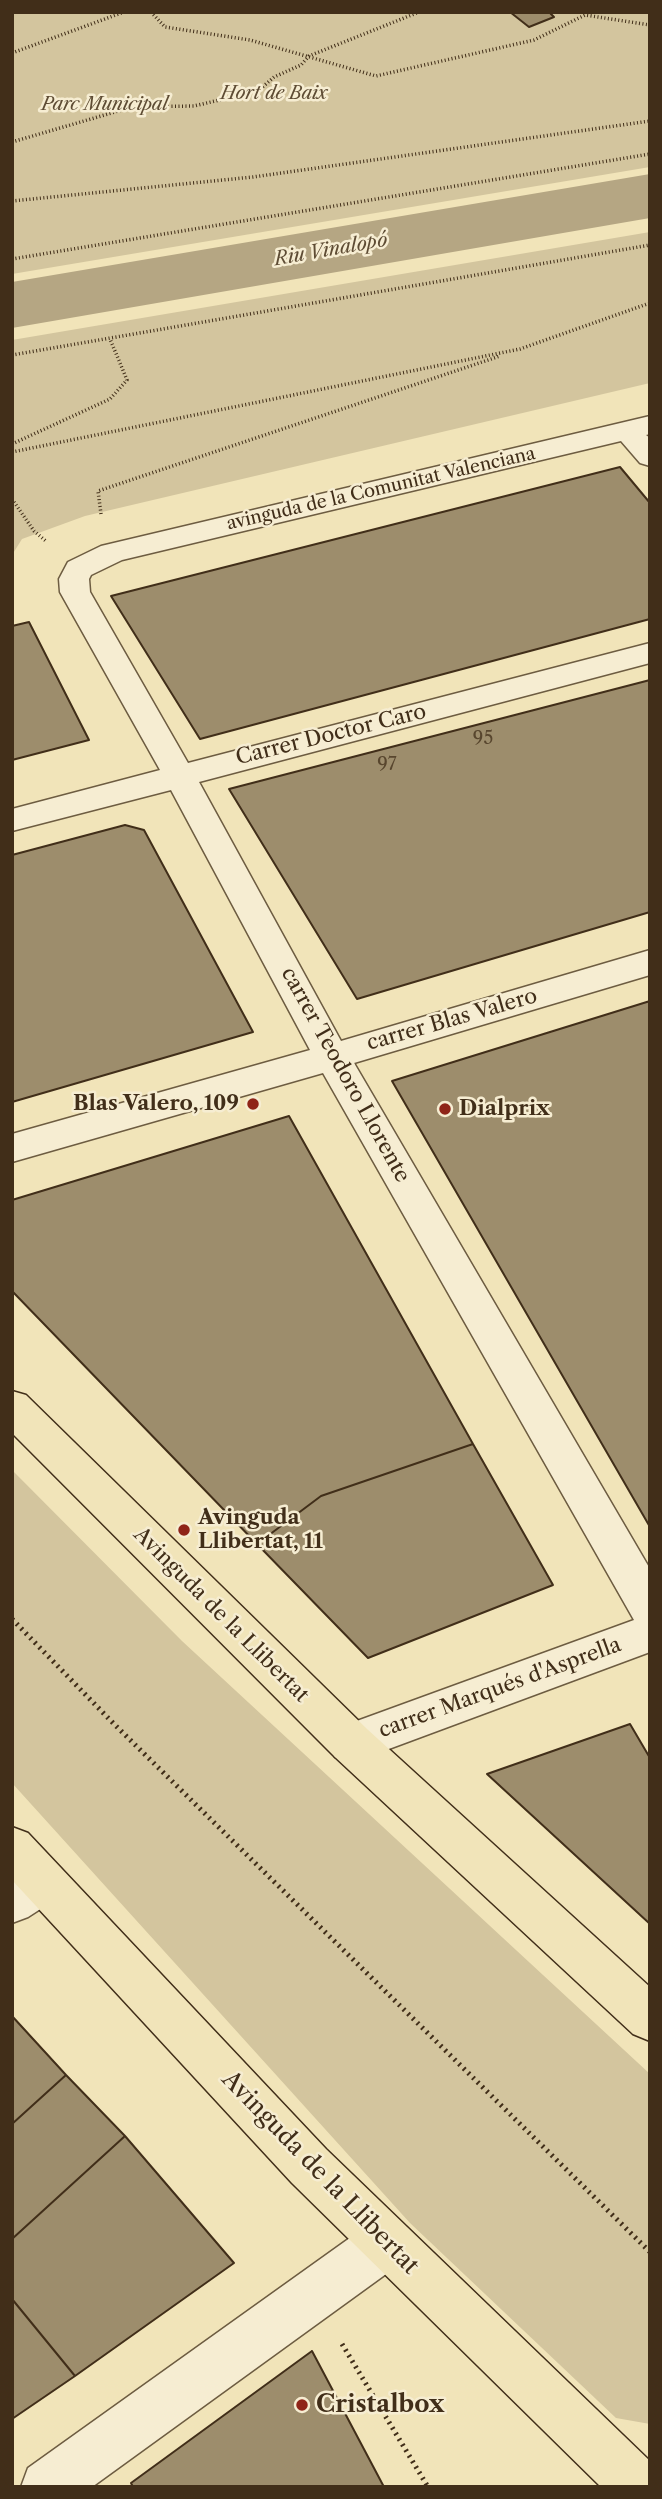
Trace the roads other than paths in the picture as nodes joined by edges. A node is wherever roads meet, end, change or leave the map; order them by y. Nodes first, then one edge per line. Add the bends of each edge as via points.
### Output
1 (638, 427) edge
2 (650, 457) edge
3 (112, 553) joint
4 (650, 653) edge
5 (179, 775) junction
6 (12, 820) edge
7 (650, 962) edge
8 (331, 1055) junction
9 (12, 1148) edge
10 (12, 1407) edge
11 (650, 1608) edge
12 (650, 1633) edge
13 (351, 1743) junction
14 (22, 1877) edge
15 (650, 2018) edge
16 (386, 2243) junction
17 (634, 2470) edge
18 (47, 2487) edge

1 - 2 street
1 - 3 street, avinguda de la Comunitat Valenciana
3 - 5 street, carrer Teodoro Llorente via 79,569 75,592
4 - 5 street, Carrer Doctor Caro
5 - 6 street, Carrer Doctor Caro
5 - 8 street, carrer Teodoro Llorente
7 - 8 street, carrer Blas Valero
8 - 9 street, carrer Blas Valero
8 - 11 street, carrer Teodoro Llorente
10 - 13 highway, Avinguda de la Llibertat
12 - 13 street, carrer Marqués d'Asprella
13 - 15 highway, Avinguda de la Llibertat
14 - 16 highway, Avinguda de la Llibertat
16 - 17 highway, Avinguda de la Llibertat
16 - 18 street

